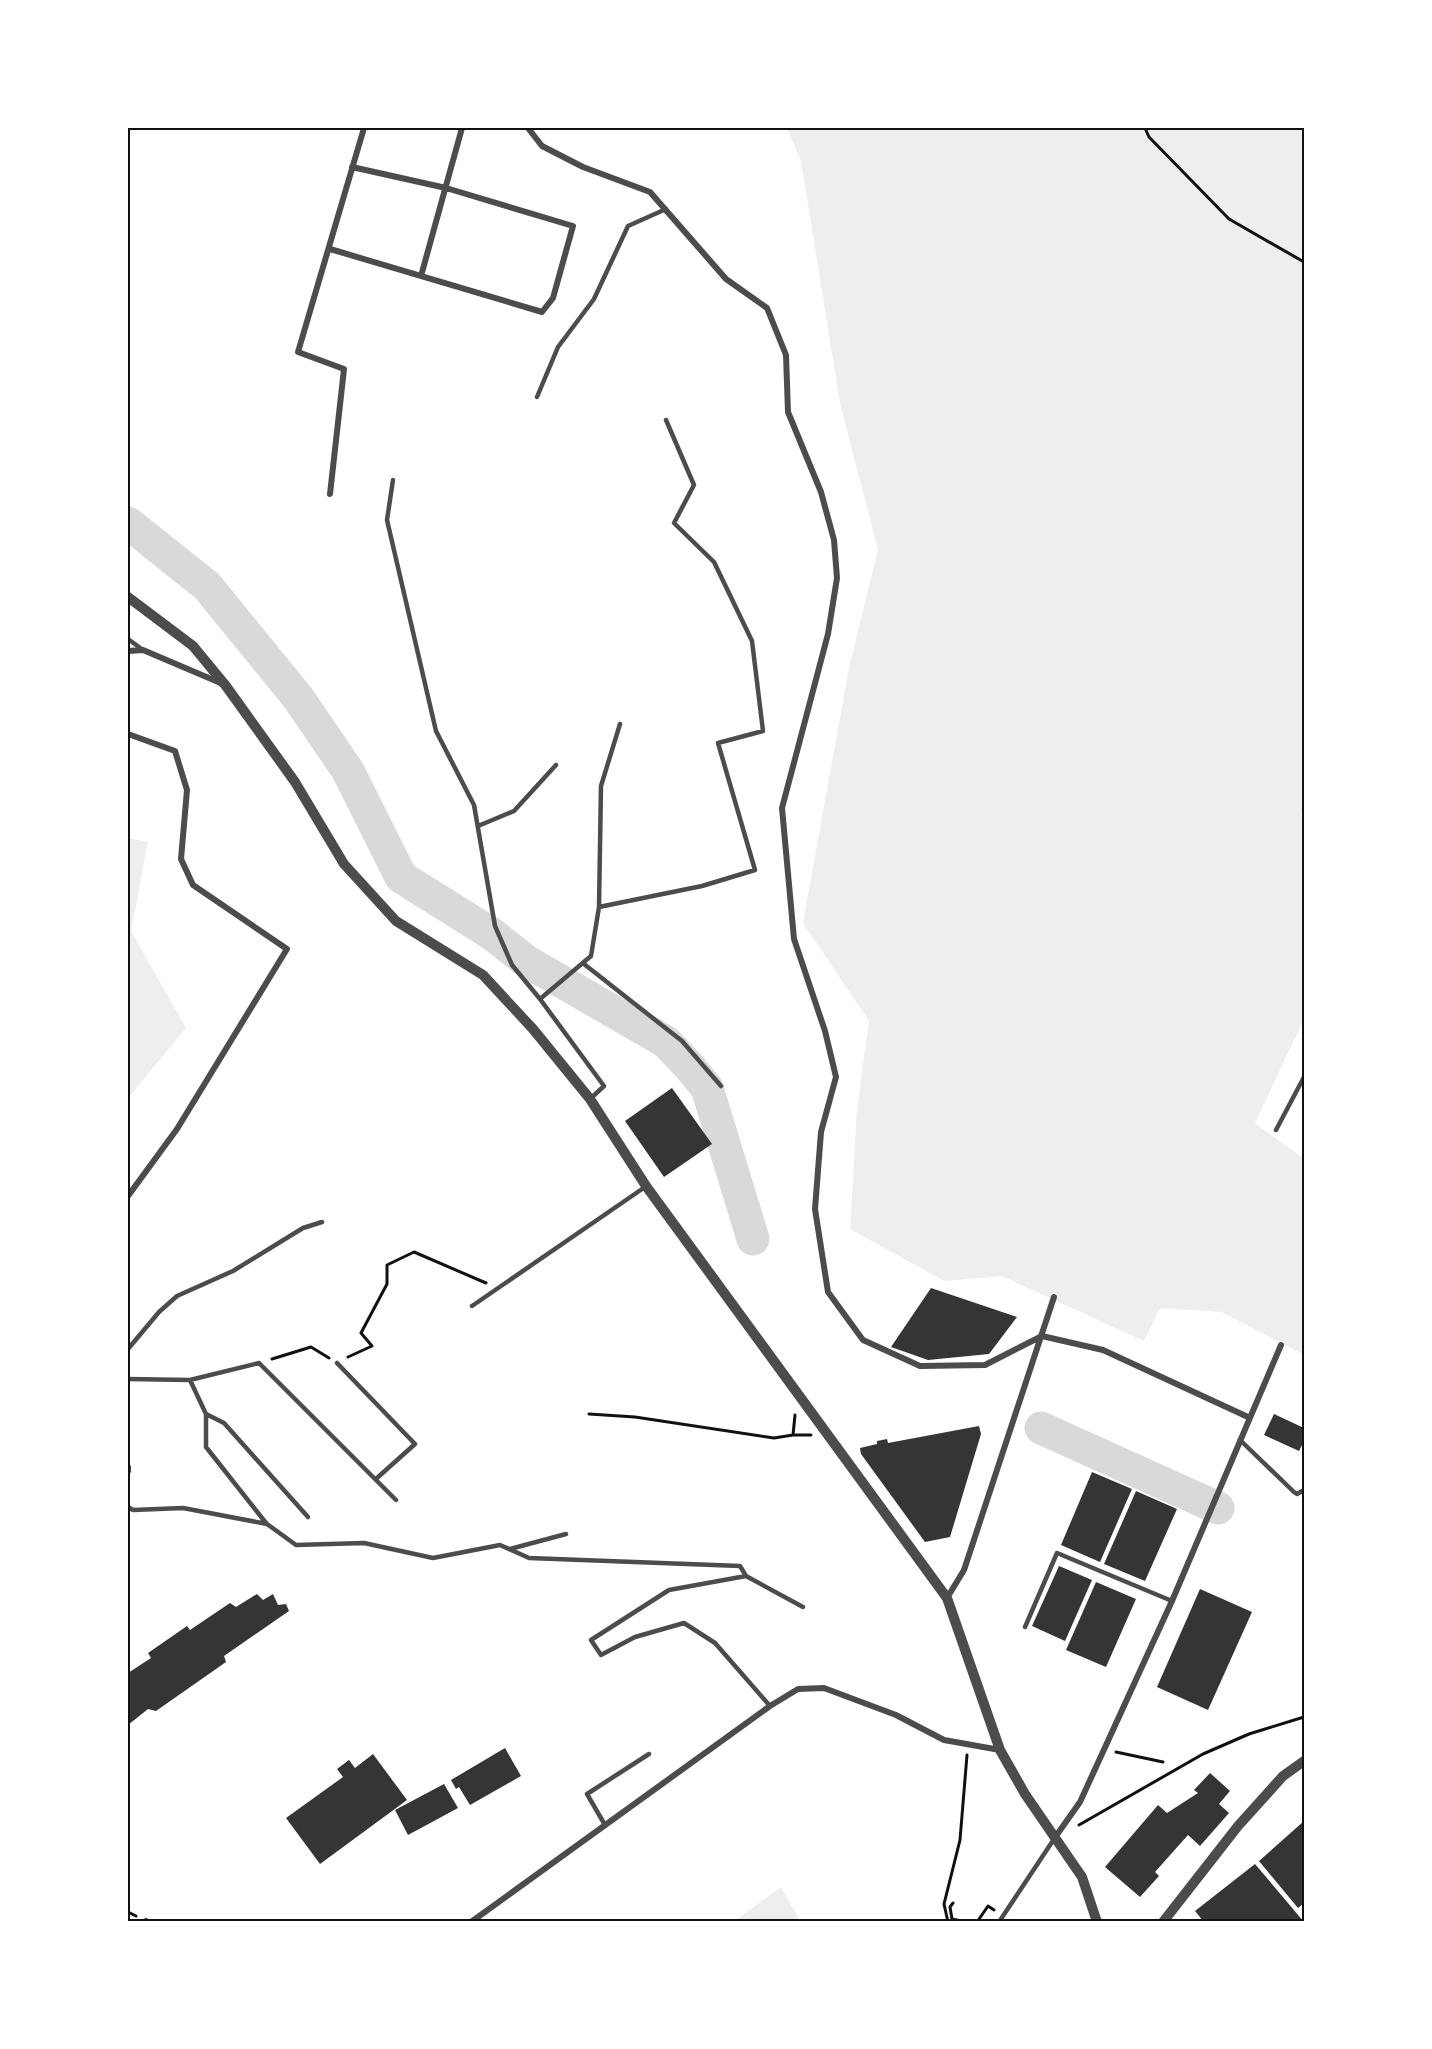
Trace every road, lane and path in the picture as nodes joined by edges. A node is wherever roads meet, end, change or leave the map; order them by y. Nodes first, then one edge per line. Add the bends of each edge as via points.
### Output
1 (364, 128) edge
2 (462, 128) edge
3 (528, 128) edge
4 (1145, 128) edge
5 (352, 167) junction
6 (446, 188) junction
7 (666, 209) junction
8 (330, 249) junction
9 (1305, 262) edge
10 (421, 276) junction
11 (537, 397) dead end
12 (666, 420) dead end
13 (393, 480) dead end
14 (330, 494) dead end
15 (128, 597) edge
16 (128, 639) edge
17 (143, 650) junction
18 (128, 651) edge
19 (226, 686) junction
20 (620, 724) dead end
21 (128, 734) edge
22 (556, 765) dead end
23 (478, 826) junction
24 (599, 907) junction
25 (584, 964) junction
26 (540, 999) junction
27 (1305, 1077) edge
28 (721, 1086) dead end
29 (590, 1099) junction
30 (1276, 1130) dead end
31 (646, 1186) junction
32 (128, 1197) edge
33 (322, 1222) dead end
34 (496, 1288) junction
35 (1054, 1297) dead end
36 (472, 1306) dead end
37 (1042, 1336) junction
38 (1281, 1345) dead end
39 (128, 1349) edge
40 (258, 1363) junction
41 (337, 1363) junction
42 (128, 1379) edge
43 (190, 1380) junction
44 (799, 1396) junction
45 (206, 1414) junction
46 (589, 1414) dead end
47 (1248, 1416) junction
48 (1240, 1440) junction
49 (377, 1478) junction
50 (1305, 1490) edge
51 (396, 1500) dead end
52 (128, 1507) edge
53 (308, 1517) dead end
54 (267, 1524) junction
55 (566, 1534) dead end
56 (510, 1549) junction
57 (746, 1576) junction
58 (947, 1598) junction
59 (1172, 1601) junction
60 (803, 1607) dead end
61 (1025, 1627) dead end
62 (770, 1706) junction
63 (1305, 1717) edge
64 (967, 1744) junction
65 (1103, 1749) junction
66 (1000, 1750) junction
67 (649, 1754) dead end
68 (1305, 1761) edge
69 (1163, 1762) dead end
70 (605, 1825) junction
71 (1056, 1836) junction
72 (953, 1903) dead end
73 (1003, 1916) junction
74 (471, 1922) edge
75 (948, 1922) edge
76 (966, 1922) edge
77 (976, 1922) edge
78 (999, 1922) edge
79 (1097, 1922) edge
80 (1163, 1922) edge

1 - 5 street
2 - 6 street
3 - 7 street via 542,146 583,167 650,192
4 - 9 path via 1149,137 1228,219
5 - 6 street
5 - 8 street
6 - 10 street
6 - 10 street via 573,226 553,298 542,312
7 - 11 lane via 628,226 594,299 558,347
7 - 37 street via 726,279 767,308 786,355 788,412 821,492 834,540 837,578 828,634 782,808 794,939 825,1030 836,1077 821,1132 815,1209 828,1292 863,1340 920,1366 985,1365
8 - 10 street
8 - 14 street via 298,352 344,369
12 - 24 lane via 694,485 674,523 714,562 752,640 763,731 718,743 755,870 702,886
13 - 23 lane via 387,520 436,731 474,805
15 - 19 street via 193,646
16 - 17 lane
17 - 18 street
17 - 19 street
19 - 29 street via 295,782 344,864 396,921 483,975
20 - 24 lane via 601,786
21 - 32 street via 175,751 188,789 181,859 193,885 287,949 177,1129
22 - 23 lane via 514,811
23 - 26 lane via 495,926 512,965
24 - 25 lane via 591,956
25 - 26 lane
25 - 28 lane via 682,1041
26 - 29 lane via 604,1086
27 - 30 lane
29 - 31 street
31 - 34 lane
31 - 44 street
33 - 39 lane via 303,1228 233,1271 177,1296
34 - 36 lane
34 - 41 path via 414,1252 387,1265 387,1284 360,1333 372,1346
35 - 37 street
37 - 47 street via 1103,1350
37 - 58 street via 964,1570
38 - 47 street
40 - 41 path via 311,1347
40 - 43 lane
40 - 49 lane
41 - 49 lane via 415,1444
42 - 43 lane
43 - 45 lane
44 - 46 path via 792,1435 774,1438
44 - 58 street
45 - 53 lane via 224,1423
45 - 54 lane via 206,1447
47 - 48 street
48 - 50 lane via 1294,1492
48 - 59 street
49 - 51 lane
52 - 54 lane via 183,1508
54 - 56 lane via 296,1545 364,1543 433,1558 500,1545
55 - 56 lane
56 - 57 lane via 529,1558 740,1566
57 - 60 lane
57 - 62 lane via 669,1590 591,1640 601,1655 635,1637 684,1623 715,1643
58 - 66 street
59 - 61 lane via 1057,1553
59 - 65 street
62 - 64 street via 798,1689 824,1688 896,1715 944,1740
62 - 70 street
63 - 71 path via 1249,1734 1203,1754 1111,1809
64 - 66 street
64 - 75 path via 960,1840 944,1904
65 - 69 path
65 - 71 street via 1080,1802
66 - 71 street via 1025,1794
67 - 70 lane via 586,1794
68 - 80 street via 1284,1776 1238,1826
70 - 74 street
71 - 73 lane
71 - 79 street via 1082,1877
72 - 76 path via 952,1919
73 - 77 path via 988,1906
73 - 78 lane

